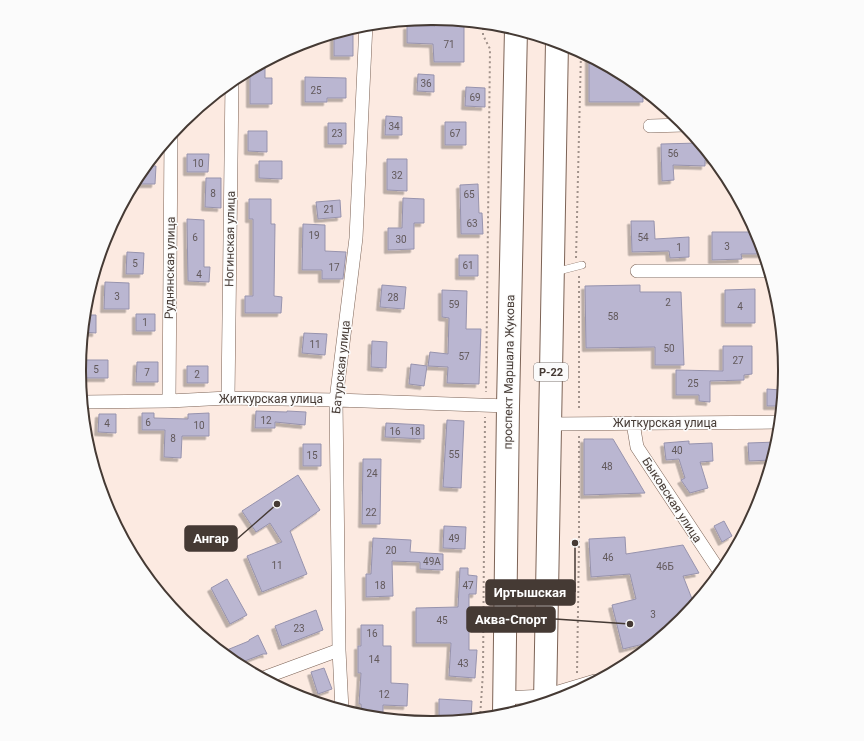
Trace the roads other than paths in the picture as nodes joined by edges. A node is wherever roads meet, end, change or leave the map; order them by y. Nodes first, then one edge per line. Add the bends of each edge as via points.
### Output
1 (366, 32) edge
2 (516, 36) edge
3 (557, 48) edge
4 (232, 89) edge
5 (675, 125) edge
6 (650, 126) dead end
7 (172, 143) edge
8 (579, 266) road end
9 (763, 271) edge
10 (637, 272) dead end
11 (553, 273) junction
12 (228, 398) junction
13 (336, 400) junction
14 (169, 401) junction
15 (88, 402) edge
16 (508, 406) junction
17 (774, 422) edge
18 (633, 423) junction
19 (550, 424) junction
20 (716, 566) edge
21 (338, 650) junction
22 (270, 675) edge
23 (545, 697) edge
24 (525, 703) edge
25 (342, 704) edge
26 (504, 707) edge

1 - 13 street, Батурская улица via 356,238
2 - 16 highway, проспект Маршала Жукова
3 - 11 highway, Р-22
4 - 12 street, Ногинская улица
5 - 6 street
7 - 14 street, Руднянская улица
8 - 11 lane
9 - 10 street
11 - 19 highway, Р-22
12 - 13 street, Житкурская улица
12 - 14 street, Житкурская улица
13 - 16 street, Житкурская улица
13 - 21 street, Батурская улица
14 - 15 street, Житкурская улица
16 - 26 highway, проспект Маршала Жукова
17 - 18 street, Житкурская улица
18 - 19 street, Житкурская улица
18 - 20 street, Быковская улица via 637,446
19 - 23 highway, Р-22
21 - 22 street
21 - 25 street, Батурская улица
24 - 26 street

